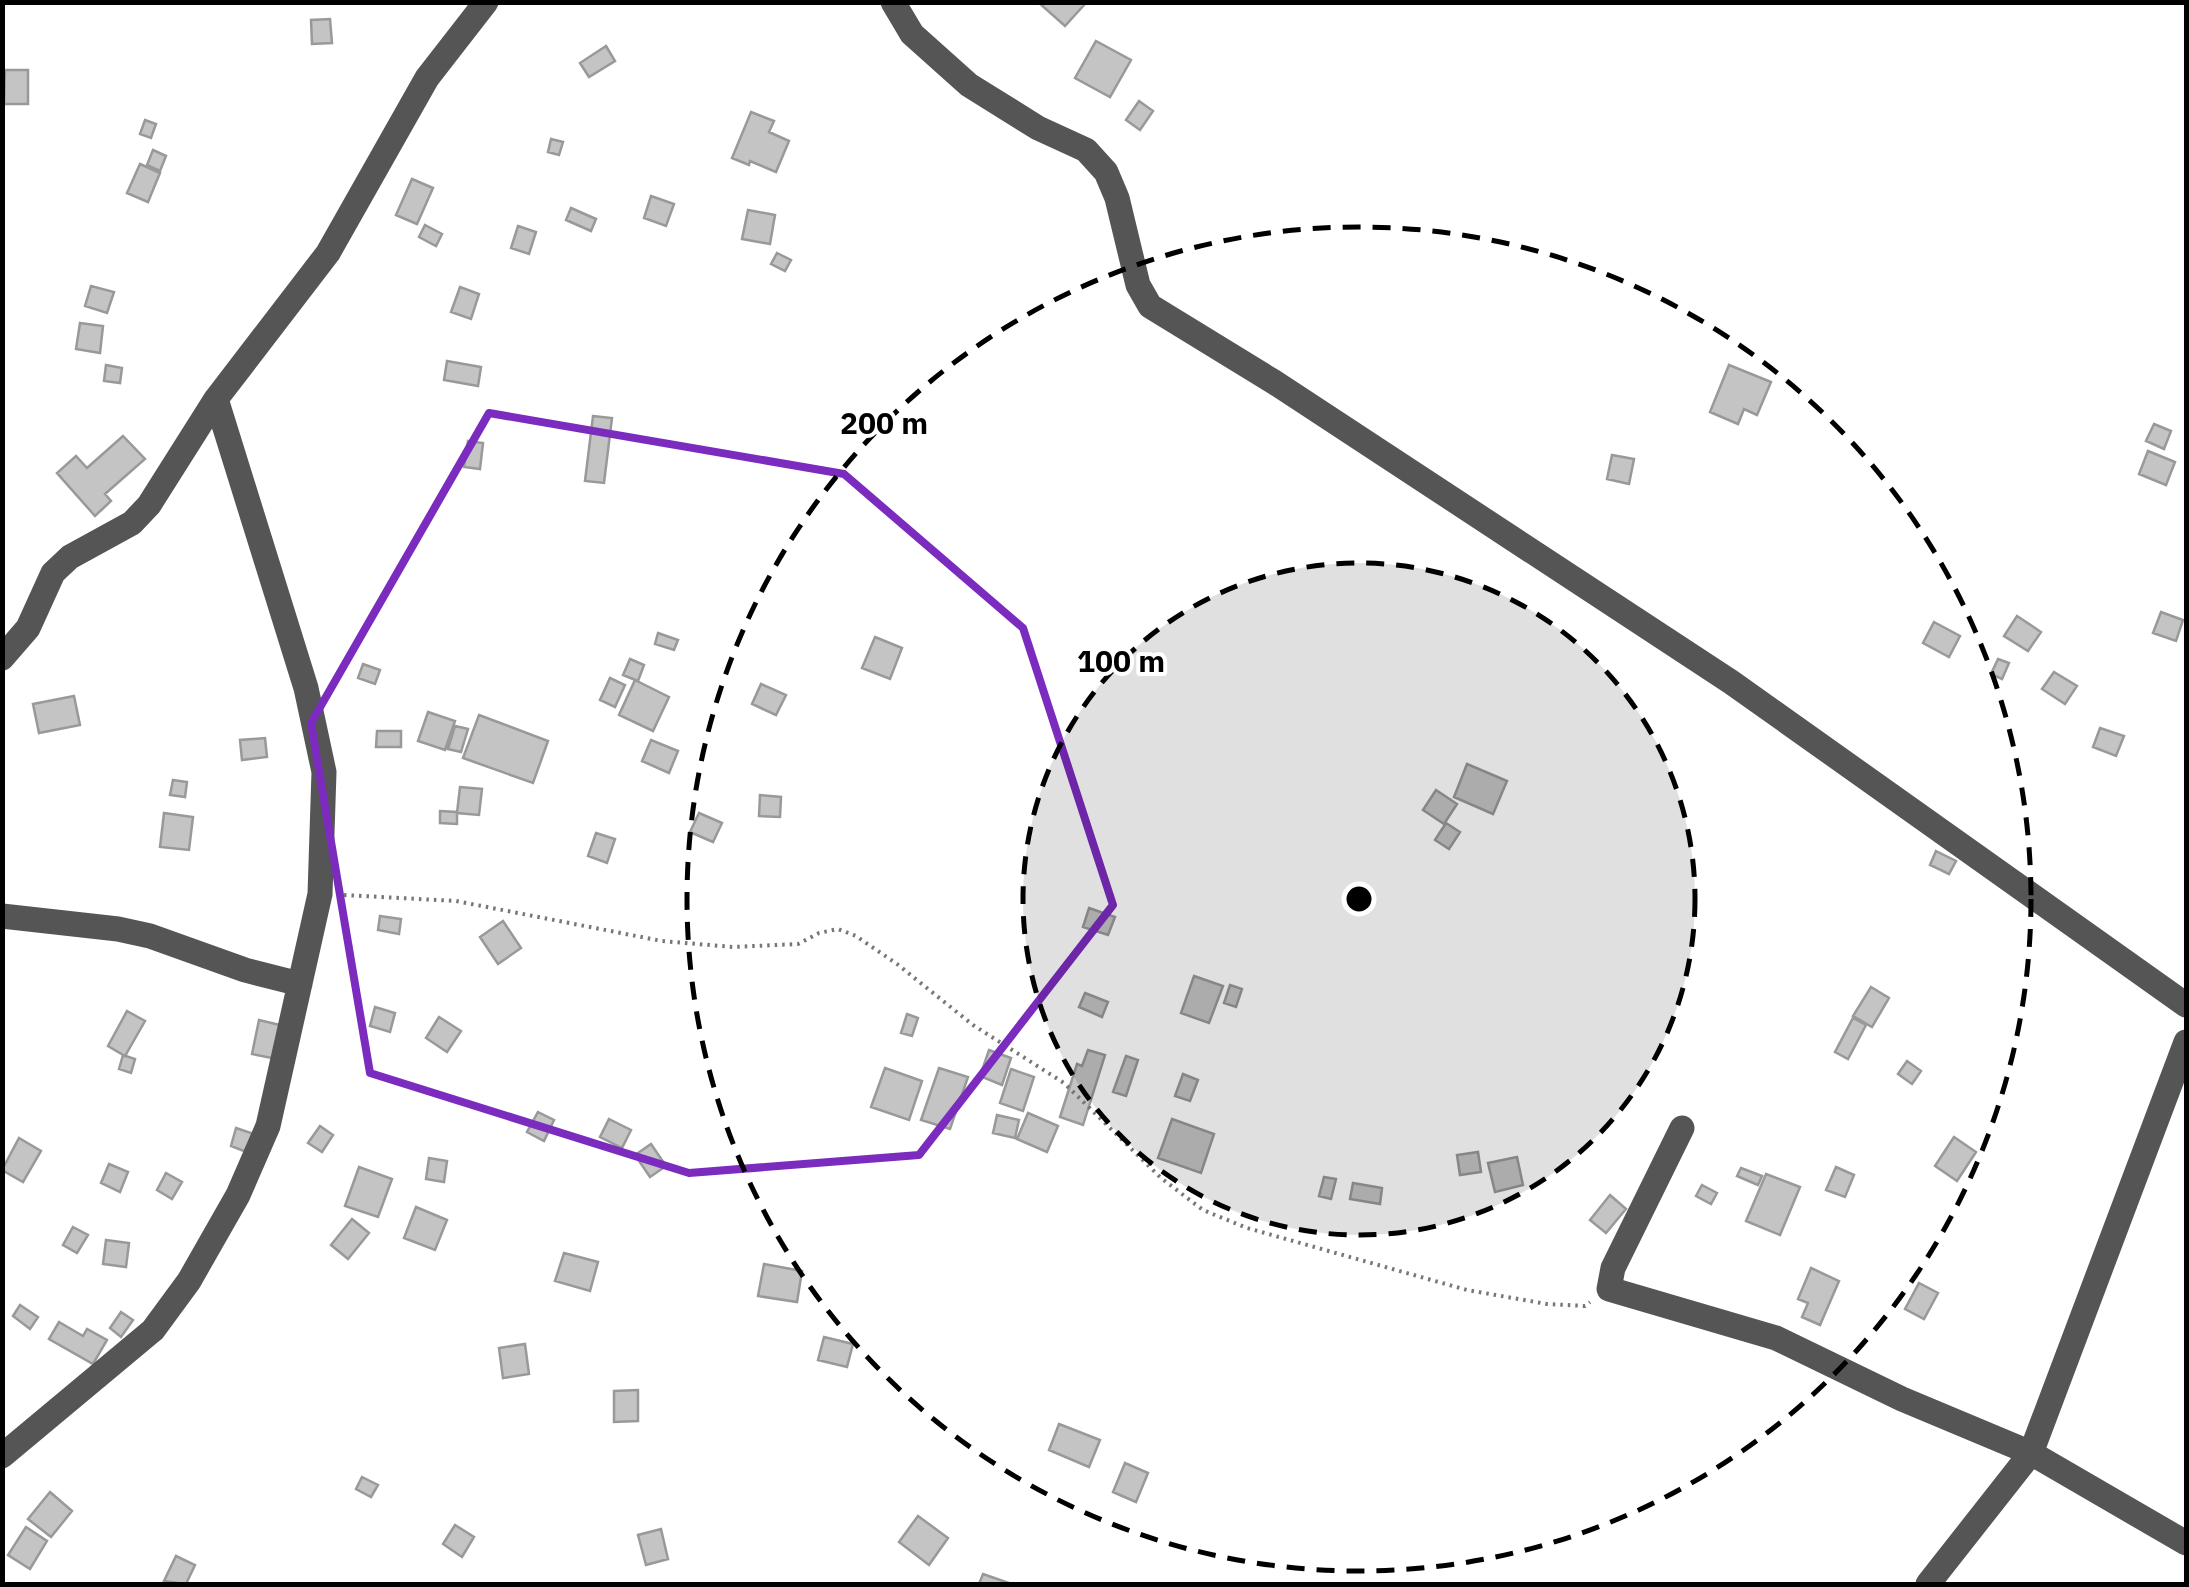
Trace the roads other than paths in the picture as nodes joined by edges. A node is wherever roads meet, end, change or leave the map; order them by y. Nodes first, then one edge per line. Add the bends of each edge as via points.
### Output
1 (486, 2) edge
2 (893, 2) edge
3 (216, 399) junction
4 (2, 658) edge
5 (2, 916) edge
6 (300, 984) junction
7 (2186, 1005) edge
8 (2186, 1042) edge
9 (1682, 1128) dead end
10 (2031, 1453) junction
11 (2, 1456) edge
12 (2186, 1543) edge
13 (1928, 1584) edge

1 - 3 street via 427,78 328,253
2 - 7 street via 912,34 969,85 1086,150 1106,172 1150,306 1731,682
3 - 4 street via 150,504 132,523 70,556 53,573 28,628
3 - 6 street via 301,671 324,772 320,894
5 - 6 street via 150,936
6 - 11 street via 268,1126 189,1281 152,1330
8 - 10 street
9 - 10 street via 1613,1268 1609,1290 1776,1338
10 - 12 street
10 - 13 street

